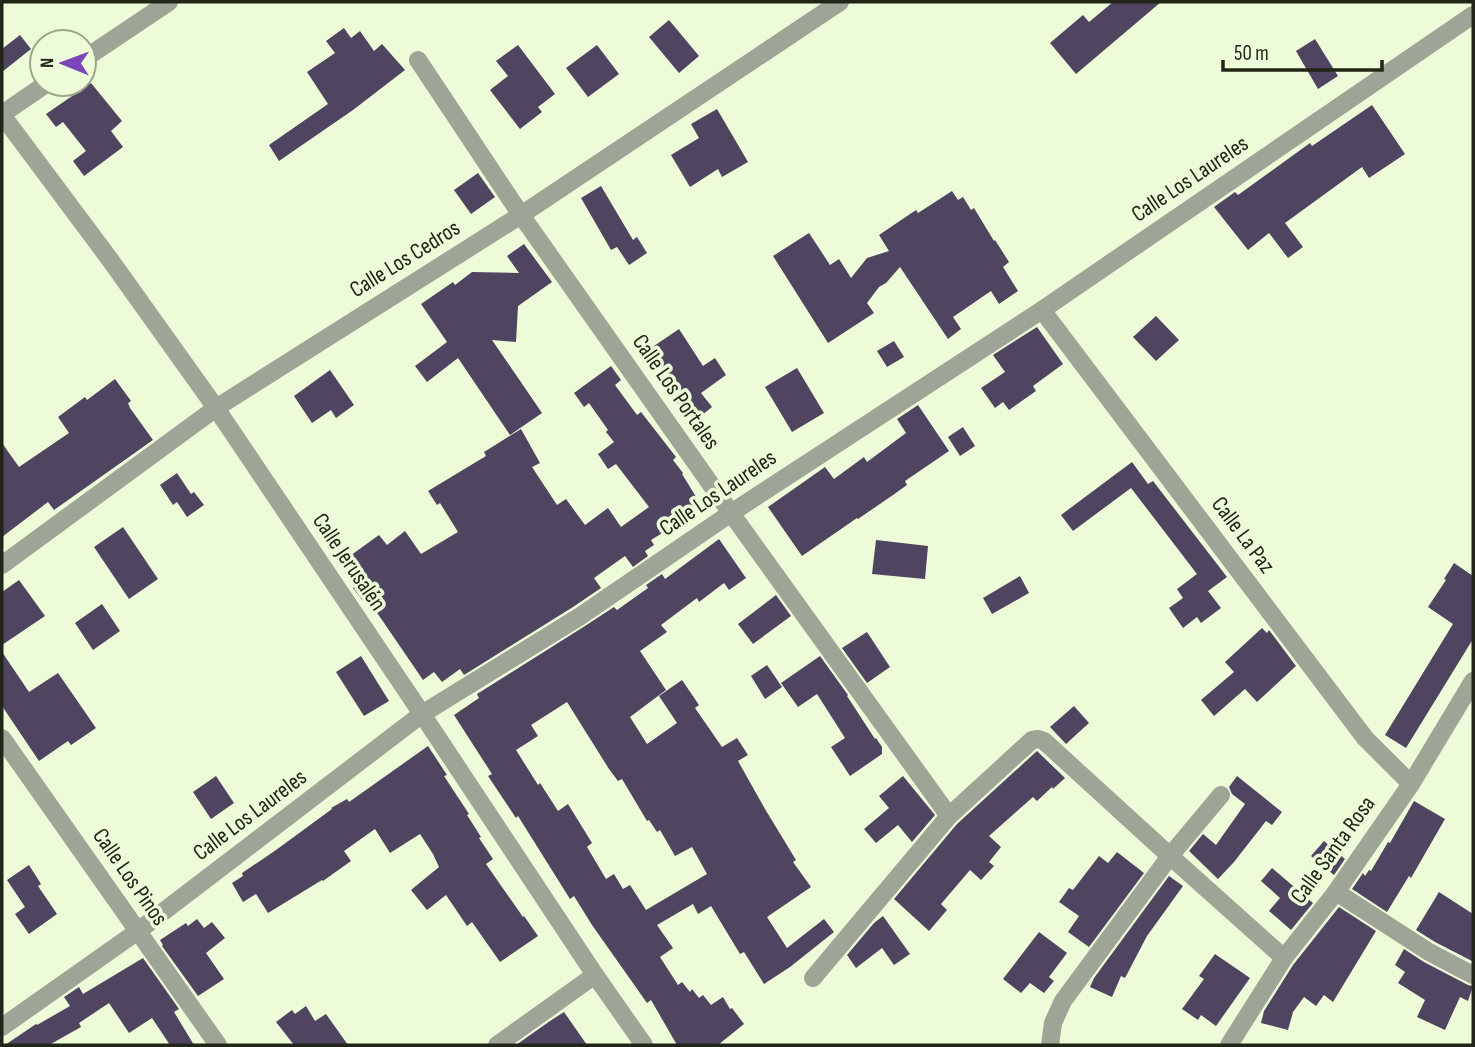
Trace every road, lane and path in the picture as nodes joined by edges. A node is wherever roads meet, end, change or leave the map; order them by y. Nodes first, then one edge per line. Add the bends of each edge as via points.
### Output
1 (169, 2) edge
2 (840, 2) edge
3 (1473, 15) edge
4 (98, 50) edge
5 (418, 60) dead end
6 (28, 97) edge
7 (2, 114) edge
8 (521, 215) junction
9 (1042, 310) junction
10 (216, 408) junction
11 (732, 513) junction
12 (2, 565) edge
13 (1473, 681) edge
14 (422, 714) junction
15 (2, 738) edge
16 (1411, 784) junction
17 (1221, 795) dead end
18 (949, 816) junction
19 (1170, 856) junction
20 (1336, 891) junction
21 (138, 931) junction
22 (1283, 958) junction
23 (594, 975) junction
24 (1473, 975) edge
25 (813, 978) dead end
26 (2, 1027) edge
27 (218, 1045) edge
28 (497, 1045) edge
29 (644, 1045) edge
30 (1050, 1045) edge
31 (1229, 1045) edge

1 - 4 street
2 - 8 street, Calle Los Cedros
3 - 9 street, Calle Los Laureles
5 - 8 street, Calle Los Portales
6 - 7 street
7 - 10 street, Calle Jerusalén
8 - 10 street, Calle Los Cedros
8 - 11 street, Calle Los Portales
9 - 11 street, Calle Los Laureles
9 - 16 street, Calle La Paz via 1365,738
10 - 12 street, Calle Los Cedros
10 - 14 street, Calle Jerusalén
11 - 14 street, Calle Los Laureles via 579,617
11 - 18 street, Calle Los Portales
13 - 16 street, Calle Santa Rosa
14 - 21 street, Calle Los Laureles
14 - 23 street, Calle Jerusalén
15 - 21 street, Calle Los Pinos
16 - 20 street, Calle Santa Rosa
17 - 19 street
18 - 19 street via 1038,739
18 - 25 street
19 - 22 street
19 - 30 street via 1063,1000
20 - 22 street, Calle Santa Rosa
20 - 24 street
21 - 26 street, Calle Los Laureles
21 - 27 street, Calle Los Pinos
22 - 31 street, Calle Santa Rosa
23 - 28 street
23 - 29 street, Calle Jerusalén

